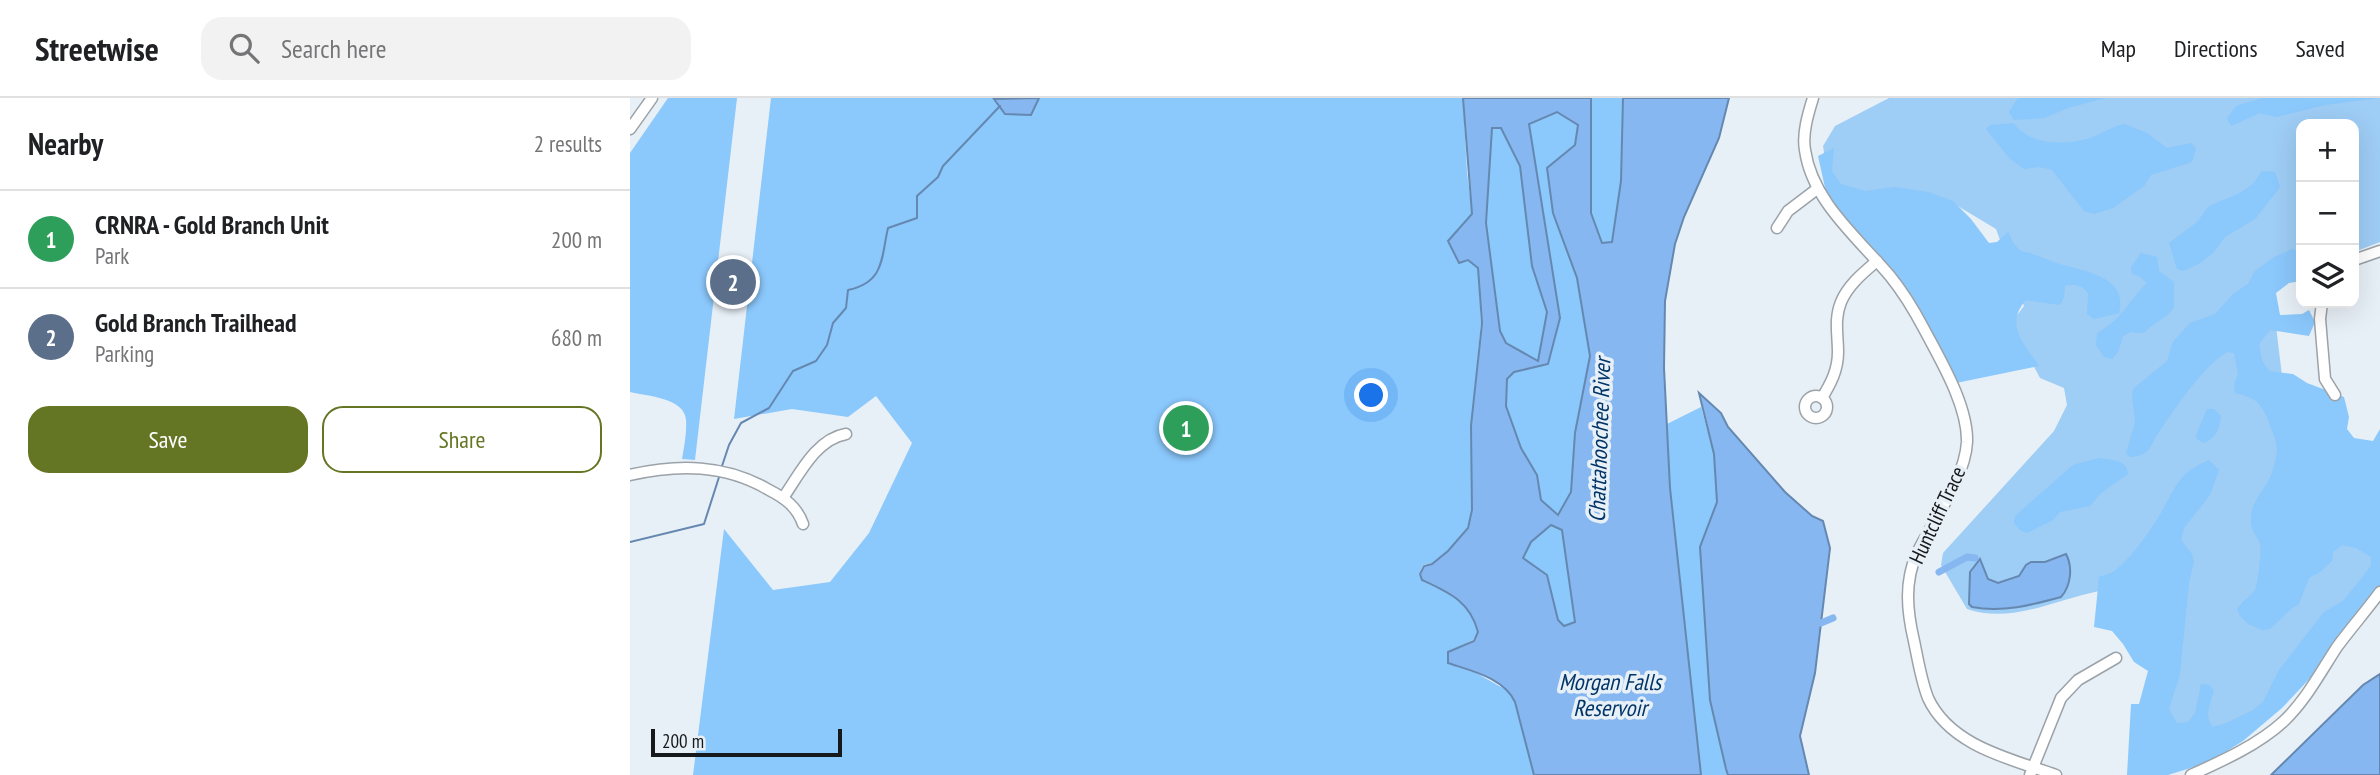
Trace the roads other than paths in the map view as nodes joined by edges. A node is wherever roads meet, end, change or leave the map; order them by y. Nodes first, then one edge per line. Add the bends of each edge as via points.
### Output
1 (652, 98) edge
2 (1812, 98) edge
3 (630, 129) edge
4 (1817, 189) junction
5 (1777, 228) dead end
6 (2380, 251) edge
7 (2359, 258) edge
8 (1877, 261) junction
9 (2321, 308) edge
10 (2335, 396) dead end
11 (1822, 398) dead end
12 (846, 435) dead end
13 (630, 475) edge
14 (783, 498) junction
15 (803, 524) dead end
16 (2380, 592) edge
17 (2116, 658) dead end
18 (2032, 771) edge
19 (2056, 775) edge
20 (2190, 775) edge

1 - 3 street
2 - 4 street, Huntcliff Trace via 1804,149
4 - 5 street via 1788,211
4 - 8 street, Huntcliff Trace
6 - 7 street
8 - 11 street via 1856,279 1841,302 1837,368
8 - 18 street, Huntcliff Trace via 1921,323 1961,406 1966,429 1963,462 1917,554 1909,580 1908,615 1922,679 1929,699 1956,733
9 - 10 street via 2325,379
12 - 14 street via 830,439 820,448
13 - 14 street via 668,467 698,467 752,480
14 - 15 street via 797,510
16 - 20 street via 2281,724 2242,750
17 - 18 street via 2078,680 2061,698
18 - 19 street, Huntcliff Trace

